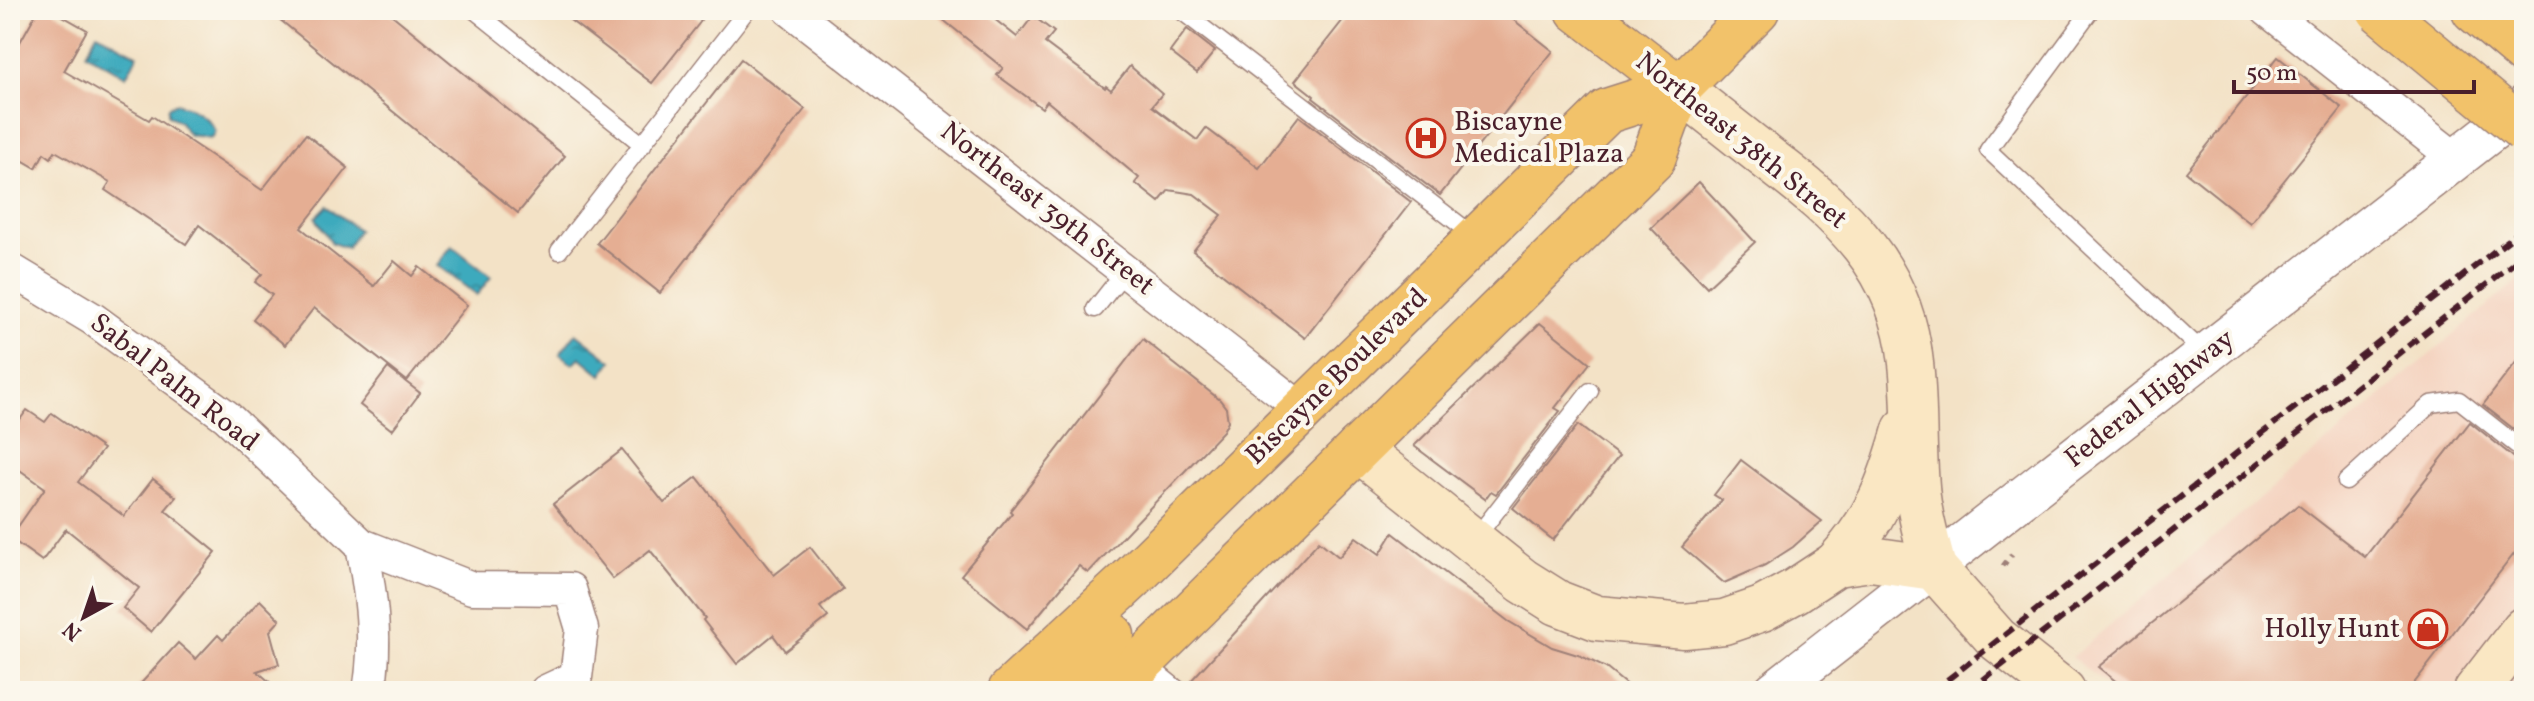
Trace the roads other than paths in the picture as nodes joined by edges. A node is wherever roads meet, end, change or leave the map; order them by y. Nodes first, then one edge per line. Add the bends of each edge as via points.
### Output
1 (474, 10) edge
2 (747, 10) edge
3 (790, 10) edge
4 (1180, 10) edge
5 (1578, 10) edge
6 (1757, 10) edge
7 (2091, 10) edge
8 (2267, 10) edge
9 (2379, 10) edge
10 (2474, 10) edge
11 (2524, 52) edge
12 (1679, 88) junction
13 (2524, 106) edge
14 (2524, 130) edge
15 (643, 145) junction
16 (2455, 158) junction
17 (1478, 238) junction
18 (559, 251) dead end
19 (10, 269) edge
20 (1125, 271) junction
21 (1095, 309) dead end
22 (2207, 355) junction
23 (1590, 391) dead end
24 (1913, 404) junction
25 (1303, 410) junction
26 (1358, 449) junction
27 (2524, 451) edge
28 (2346, 482) dead end
29 (1473, 541) junction
30 (362, 545) junction
31 (1836, 564) junction
32 (1934, 568) junction
33 (2524, 629) edge
34 (1144, 662) junction
35 (2048, 687) edge
36 (369, 691) edge
37 (546, 691) edge
38 (1010, 691) edge
39 (1066, 691) edge
40 (1112, 691) edge
41 (1180, 691) edge
42 (1774, 691) edge
43 (2476, 691) edge

1 - 15 lane
2 - 15 lane
3 - 20 street, Northeast 39th Street
4 - 17 lane
5 - 12 main road, Northeast 38th Street
6 - 12 main road, Biscayne Boulevard
7 - 22 lane via 1988,150
8 - 16 street
9 - 14 main road, bridge
10 - 11 main road
12 - 17 main road, Biscayne Boulevard via 1607,111
12 - 24 main road, Northeast 38th Street via 1820,200 1872,255 1907,336
12 - 26 main road, Biscayne Boulevard via 1653,159
13 - 16 street, Federal Highway
15 - 18 lane
16 - 22 street, Federal Highway
17 - 25 main road, Biscayne Boulevard
19 - 30 street, Sabal Palm Road via 93,319 226,416
20 - 21 lane
20 - 25 street, Northeast 39th Street
22 - 32 street, Federal Highway
23 - 29 lane
24 - 31 main road via 1893,472 1872,518
24 - 32 main road, Northeast 38th Street via 1918,495
25 - 38 main road, Biscayne Boulevard
25 - 39 main road via 1299,452 1076,669
26 - 29 main road
26 - 34 main road, Biscayne Boulevard
27 - 28 lane via 2459,400 2431,404
29 - 31 main road via 1558,603 1597,618 1684,626 1724,622 1762,609
30 - 36 street via 373,607
30 - 37 street via 472,588 570,589 582,629 576,677
31 - 32 main road via 1871,559
32 - 35 main road
32 - 42 street, Federal Highway
33 - 43 main road
34 - 40 main road, Biscayne Boulevard
34 - 41 lane

